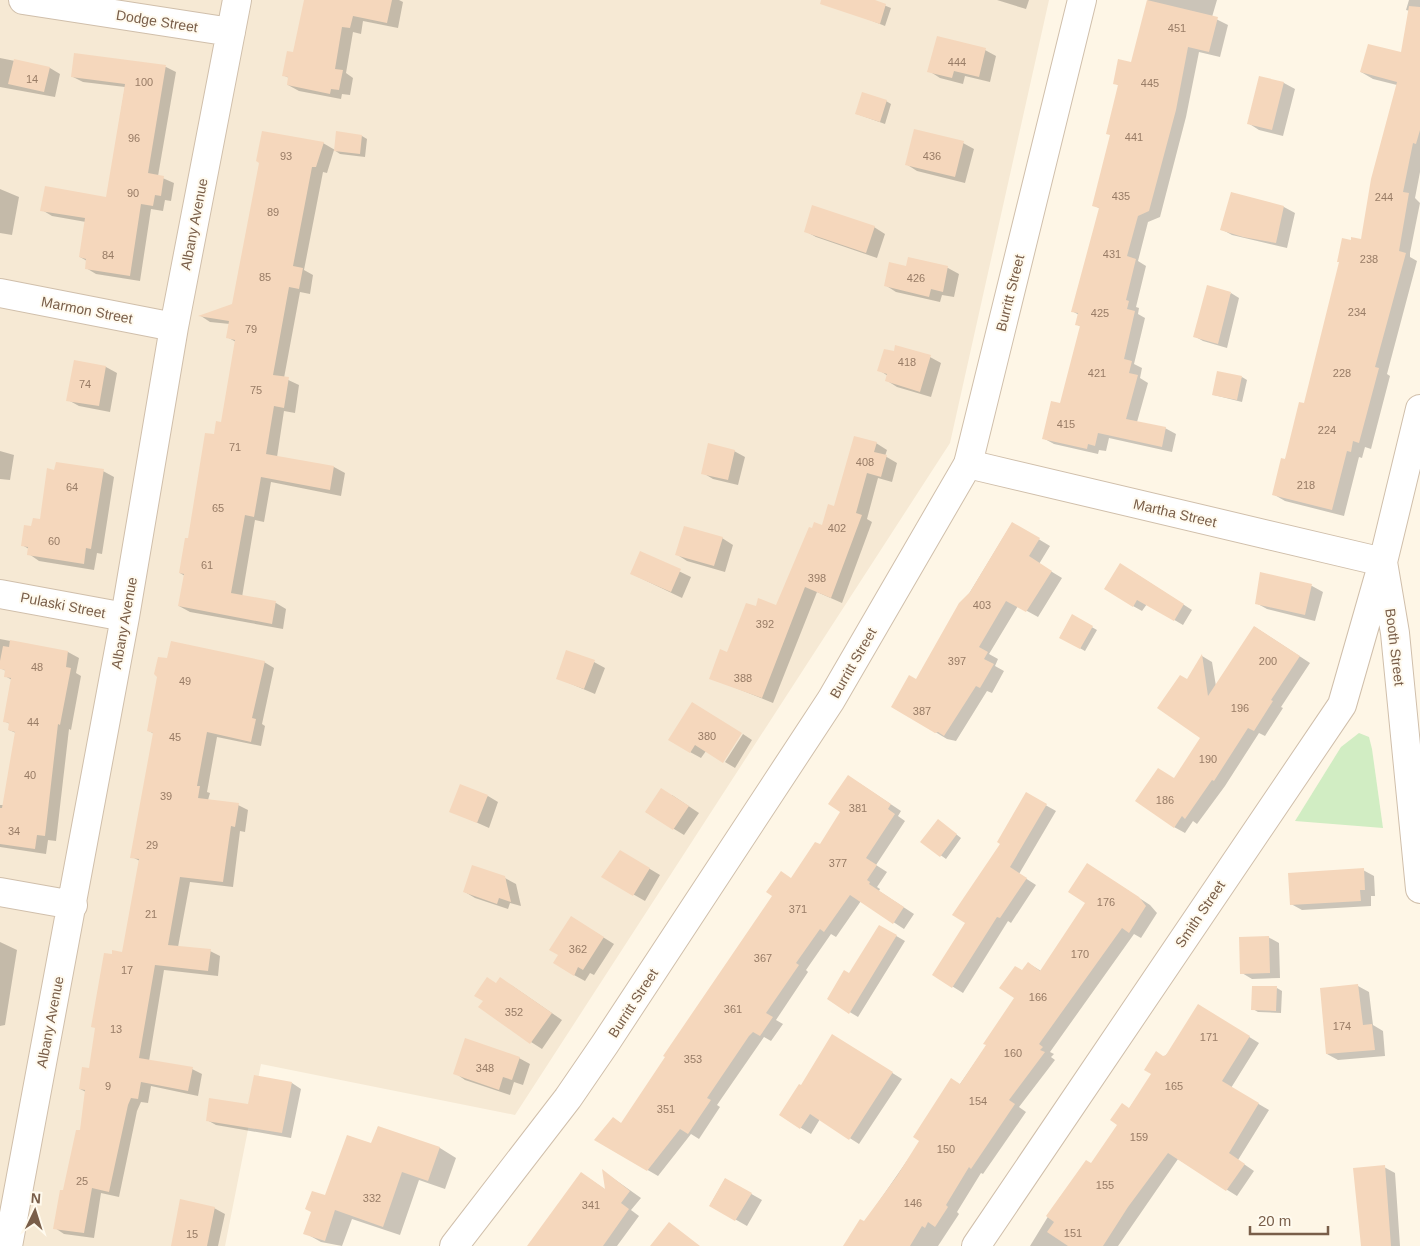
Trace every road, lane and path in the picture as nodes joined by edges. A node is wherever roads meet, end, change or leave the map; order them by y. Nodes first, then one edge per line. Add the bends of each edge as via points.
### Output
1 (24, 0) edge
2 (237, 0) edge
3 (1082, 0) edge
4 (231, 32) junction
5 (0, 293) edge
6 (174, 327) junction
7 (1420, 409) edge
8 (968, 464) junction
9 (1383, 562) junction
10 (0, 594) edge
11 (125, 617) junction
12 (1420, 889) edge
13 (0, 892) edge
14 (73, 905) junction
15 (8, 1246) edge
16 (454, 1246) edge
17 (976, 1246) edge

1 - 4 street, Dodge Street
2 - 4 street, Albany Avenue
3 - 8 street, Burritt Street
4 - 6 street, Albany Avenue
5 - 6 street, Marmon Street
6 - 11 street, Albany Avenue
7 - 9 street, Booth Street
8 - 9 street, Martha Street
8 - 16 street, Burritt Street via 831,700 643,987 568,1098
9 - 12 street, Booth Street via 1395,634
9 - 17 street, Smith Street via 1342,705
10 - 11 street, Pulaski Street
11 - 14 street, Albany Avenue
13 - 14 street
14 - 15 street, Albany Avenue

